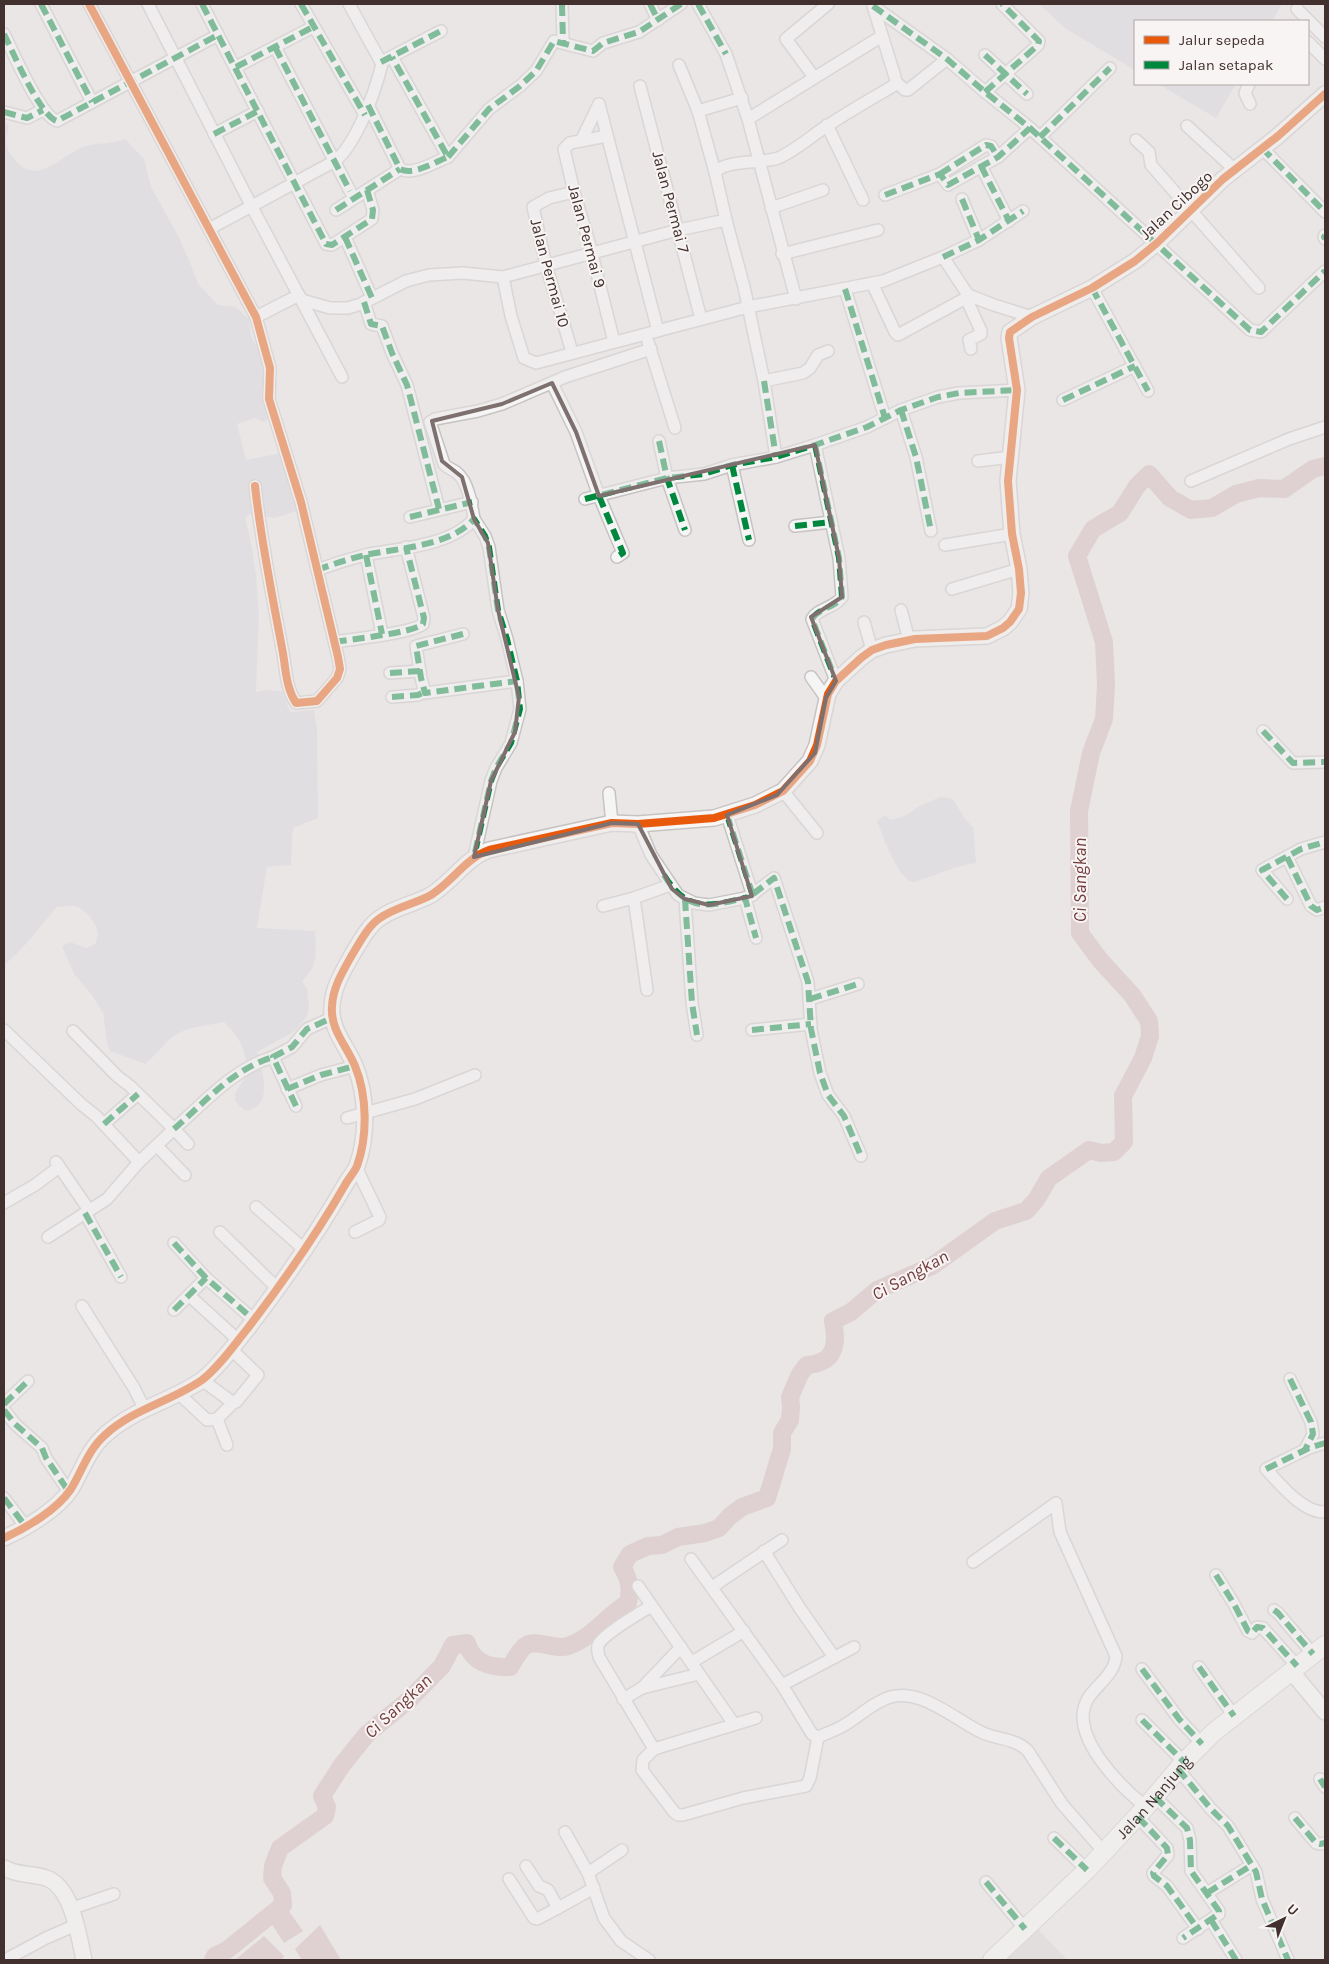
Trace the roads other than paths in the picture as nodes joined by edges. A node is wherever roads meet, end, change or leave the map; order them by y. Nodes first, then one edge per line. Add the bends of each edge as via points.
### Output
1 (41, 4) edge
2 (89, 4) edge
3 (148, 4) edge
4 (202, 4) edge
5 (301, 4) edge
6 (348, 4) edge
7 (562, 4) edge
8 (650, 4) edge
9 (681, 4) edge
10 (698, 4) edge
11 (828, 4) edge
12 (1002, 4) edge
13 (871, 5) edge
14 (1297, 8) dead end
15 (658, 20) junction
16 (1309, 20) edge
17 (1309, 20) edge
18 (313, 27) junction
19 (441, 31) dead end
20 (4, 34) edge
21 (218, 35) junction
22 (882, 36) junction
23 (1325, 37) edge
24 (563, 42) junction
25 (1309, 43) edge
26 (275, 47) junction
27 (985, 55) dead end
28 (176, 57) junction
29 (392, 57) junction
30 (946, 59) junction
31 (1325, 59) edge
32 (381, 62) junction
33 (679, 65) dead end
34 (236, 67) junction
35 (1110, 68) dead end
36 (1006, 74) junction
37 (814, 77) junction
38 (131, 82) junction
39 (896, 82) junction
40 (1249, 85) edge
41 (640, 86) dead end
42 (985, 92) junction
43 (1027, 94) dead end
44 (742, 98) junction
45 (1324, 99) edge
46 (92, 102) junction
47 (1250, 104) dead end
48 (43, 110) junction
49 (366, 110) junction
50 (258, 111) junction
51 (698, 111) junction
52 (4, 112) edge
53 (748, 119) junction
54 (827, 125) junction
55 (1188, 126) dead end
56 (1030, 128) junction
57 (214, 134) junction
58 (607, 136) junction
59 (1040, 137) junction
60 (1136, 140) dead end
61 (581, 141) junction
62 (1262, 148) junction
63 (448, 157) junction
64 (998, 157) junction
65 (335, 161) junction
66 (758, 161) junction
67 (981, 166) junction
68 (400, 169) junction
69 (1235, 170) junction
70 (715, 172) junction
71 (940, 174) junction
72 (295, 183) junction
73 (367, 190) junction
74 (823, 190) dead end
75 (350, 191) dead end
76 (574, 192) junction
77 (885, 195) dead end
78 (962, 199) dead end
79 (863, 200) dead end
80 (252, 207) junction
81 (771, 208) junction
82 (336, 210) dead end
83 (1023, 211) dead end
84 (1190, 211) junction
85 (1325, 212) edge
86 (726, 220) junction
87 (1009, 221) junction
88 (209, 229) junction
89 (678, 230) junction
90 (878, 230) dead end
91 (1325, 234) edge
92 (345, 237) junction
93 (1325, 239) edge
94 (979, 240) junction
95 (635, 242) junction
96 (1157, 243) junction
97 (592, 254) junction
98 (782, 254) junction
99 (943, 257) junction
100 (546, 265) junction
101 (1325, 270) edge
102 (504, 277) junction
103 (872, 283) junction
104 (1092, 288) junction
105 (1259, 288) dead end
106 (845, 289) junction
107 (967, 296) junction
108 (301, 297) junction
109 (796, 299) junction
110 (368, 300) junction
111 (748, 307) junction
112 (256, 316) junction
113 (1032, 317) junction
114 (701, 319) junction
115 (658, 331) junction
116 (645, 333) junction
117 (614, 342) junction
118 (650, 349) junction
119 (971, 349) dead end
120 (828, 351) dead end
121 (572, 352) junction
122 (1135, 366) junction
123 (342, 377) dead end
124 (764, 381) junction
125 (552, 383) junction
126 (1017, 390) junction
127 (1148, 391) dead end
128 (1063, 400) dead end
129 (901, 410) junction
130 (885, 418) junction
131 (1325, 427) edge
132 (676, 428) dead end
133 (658, 440) dead end
134 (815, 446) junction
135 (776, 457) junction
136 (1011, 457) junction
137 (978, 461) dead end
138 (732, 465) junction
139 (667, 478) junction
140 (1191, 481) dead end
141 (255, 486) dead end
142 (599, 496) junction
143 (585, 499) dead end
144 (472, 502) junction
145 (439, 509) junction
146 (410, 517) dead end
147 (474, 518) junction
148 (831, 522) junction
149 (795, 526) dead end
150 (685, 530) dead end
151 (931, 531) dead end
152 (1012, 534) junction
153 (749, 540) dead end
154 (945, 545) dead end
155 (406, 547) junction
156 (366, 555) junction
157 (617, 557) dead end
158 (1019, 569) junction
159 (317, 570) junction
160 (952, 589) dead end
161 (901, 610) dead end
162 (864, 622) dead end
163 (382, 634) junction
164 (463, 634) dead end
165 (909, 640) junction
166 (335, 642) junction
167 (872, 650) junction
168 (420, 671) junction
169 (390, 673) dead end
170 (811, 677) dead end
171 (836, 680) junction
172 (516, 681) junction
173 (424, 692) junction
174 (392, 697) dead end
175 (826, 698) junction
176 (1263, 731) dead end
177 (1325, 762) edge
178 (783, 791) junction
179 (609, 793) dead end
180 (727, 815) junction
181 (612, 824) junction
182 (638, 824) junction
183 (817, 833) dead end
184 (1325, 842) edge
185 (474, 857) junction
186 (1287, 857) junction
187 (670, 885) junction
188 (750, 892) junction
189 (634, 898) junction
190 (685, 899) junction
191 (1287, 899) dead end
192 (603, 906) dead end
193 (1325, 907) edge
194 (756, 938) dead end
195 (858, 984) dead end
196 (647, 990) dead end
197 (810, 999) junction
198 (332, 1018) junction
199 (811, 1024) junction
200 (4, 1030) edge
201 (752, 1030) dead end
202 (73, 1031) dead end
203 (697, 1035) dead end
204 (273, 1057) junction
205 (355, 1066) junction
206 (474, 1075) dead end
207 (287, 1089) junction
208 (138, 1094) junction
209 (296, 1106) dead end
210 (366, 1113) junction
211 (347, 1118) dead end
212 (104, 1124) junction
213 (174, 1129) junction
214 (188, 1144) dead end
215 (157, 1146) junction
216 (861, 1156) dead end
217 (139, 1162) junction
218 (356, 1167) junction
219 (185, 1175) dead end
220 (4, 1203) edge
221 (256, 1207) dead end
222 (87, 1211) junction
223 (220, 1232) dead end
224 (355, 1232) dead end
225 (48, 1238) dead end
226 (174, 1243) dead end
227 (306, 1251) junction
228 (121, 1277) dead end
229 (206, 1278) junction
230 (278, 1289) junction
231 (193, 1299) dead end
232 (82, 1306) dead end
233 (174, 1310) dead end
234 (254, 1320) junction
235 (235, 1345) junction
236 (1290, 1379) dead end
237 (202, 1380) junction
238 (28, 1381) dead end
239 (178, 1393) junction
240 (233, 1403) junction
241 (4, 1404) edge
242 (4, 1410) edge
243 (145, 1410) junction
244 (217, 1419) junction
245 (1325, 1443) edge
246 (227, 1445) dead end
247 (1305, 1450) junction
248 (69, 1492) junction
249 (4, 1498) edge
250 (1325, 1512) edge
251 (26, 1526) junction
252 (4, 1538) edge
253 (782, 1540) dead end
254 (764, 1551) junction
255 (691, 1559) dead end
256 (973, 1562) dead end
257 (1216, 1575) dead end
258 (638, 1586) dead end
259 (712, 1587) junction
260 (651, 1606) junction
261 (1274, 1610) dead end
262 (744, 1631) junction
263 (681, 1646) junction
264 (854, 1647) dead end
265 (1319, 1649) edge
266 (834, 1657) junction
267 (692, 1662) junction
268 (1199, 1667) dead end
269 (1294, 1668) junction
270 (1142, 1669) dead end
271 (699, 1674) junction
272 (782, 1685) junction
273 (642, 1688) junction
274 (623, 1699) junction
275 (1325, 1712) edge
276 (1234, 1716) junction
277 (756, 1718) dead end
278 (1142, 1720) dead end
279 (734, 1724) junction
280 (818, 1737) junction
281 (1202, 1744) junction
282 (654, 1749) junction
283 (1181, 1766) junction
284 (1146, 1807) junction
285 (1295, 1818) dead end
286 (564, 1832) dead end
287 (1054, 1838) dead end
288 (1325, 1843) edge
289 (622, 1850) dead end
290 (1104, 1852) junction
291 (1252, 1865) junction
292 (526, 1866) dead end
293 (4, 1868) edge
294 (1087, 1870) junction
295 (588, 1873) junction
296 (509, 1879) dead end
297 (986, 1882) dead end
298 (594, 1888) junction
299 (1207, 1893) junction
300 (114, 1894) dead end
301 (70, 1908) junction
302 (558, 1908) junction
303 (1211, 1920) junction
304 (76, 1926) junction
305 (1025, 1929) junction
306 (1198, 1929) junction
307 (1183, 1938) dead end
308 (5, 1960) edge
309 (84, 1960) edge
310 (649, 1960) edge
311 (992, 1960) edge
312 (1236, 1960) edge
313 (1288, 1960) edge

1 - 46 street
2 - 38 street
3 - 28 street
4 - 21 street
5 - 18 street
6 - 32 street
7 - 24 street
8 - 15 street
9 - 15 street
10 - 44 street via 720,41
11 - 37 street via 786,39
12 - 36 street via 1039,42
13 - 22 street
13 - 30 street
14 - 17 street
15 - 24 street via 632,36 603,43 593,51
16 - 23 street
18 - 26 street
18 - 49 street
19 - 29 street
20 - 48 street
21 - 28 street
21 - 34 street
22 - 37 street
22 - 39 street
24 - 63 street via 552,42 536,71 489,109
25 - 31 street
26 - 34 street
26 - 65 street
27 - 36 street
28 - 38 street
28 - 57 street
29 - 32 street
29 - 63 street
30 - 39 street via 908,90
30 - 42 street
32 - 49 street
33 - 51 street
34 - 50 street
35 - 59 street
36 - 42 street
36 - 43 street
37 - 53 street
38 - 46 street
38 - 88 street
39 - 54 street
40 - 47 street via 1245,93
41 - 89 street, Jalan Permai 7
42 - 56 street
44 - 51 street
44 - 53 street
45 - 62 street, Jalan Cibogo
46 - 48 street via 57,121
48 - 52 street via 26,118
49 - 65 street via 349,144
49 - 68 street
50 - 57 street
50 - 72 street
51 - 70 street
53 - 66 street
54 - 66 street via 781,156
54 - 79 street
55 - 69 street
56 - 59 street
56 - 64 street
57 - 80 street
58 - 61 street, Jalan Permai 9
58 - 61 street, Jalan Permai 9 via 599,104
58 - 95 street
59 - 96 street
60 - 84 street via 1148,150 1151,165
61 - 76 street, Jalan Permai 9 via 570,143 564,149
62 - 69 street, Jalan Cibogo
62 - 85 street
63 - 68 street via 414,170
64 - 67 street
64 - 71 street via 991,146 986,145
65 - 72 street
65 - 75 street
66 - 70 street via 732,164
66 - 81 street
67 - 71 street via 948,185
67 - 87 street
68 - 73 street
69 - 84 street, Jalan Cibogo
70 - 86 street
71 - 77 street
72 - 80 street
72 - 92 street via 326,244 332,245
73 - 82 street
73 - 92 street via 374,215
74 - 81 street
76 - 97 street, Jalan Permai 9
76 - 100 street, Jalan Permai 10 via 549,198 533,207
78 - 94 street
80 - 88 street
80 - 108 street
81 - 98 street
83 - 87 street
84 - 96 street, Jalan Cibogo
84 - 105 street
86 - 89 street
86 - 111 street
87 - 94 street
88 - 112 street
89 - 95 street
89 - 114 street, Jalan Permai 7
90 - 98 street
91 - 93 street
92 - 110 street
94 - 99 street
95 - 97 street
95 - 115 street
96 - 101 street via 1250,330 1256,332 1260,332
96 - 104 street, Jalan Cibogo via 1136,261
97 - 100 street
97 - 117 street, Jalan Permai 9
98 - 109 street
99 - 103 street
99 - 107 street
100 - 102 street
100 - 121 street, Jalan Permai 10
102 - 110 street via 463,273 429,275
102 - 121 street via 511,316 524,358 536,363
103 - 106 street
103 - 107 street via 898,335
104 - 113 street, Jalan Cibogo
104 - 122 street
106 - 109 street
106 - 130 street
107 - 113 street
107 - 119 street via 981,331 970,340
108 - 110 street via 338,310
108 - 112 street
108 - 123 street
109 - 111 street
110 - 145 street via 371,324 382,326 407,385
111 - 114 street
111 - 124 street
112 - 159 street via 270,368 269,399 301,502
113 - 126 street, Jalan Cibogo via 1009,335
114 - 115 street
115 - 116 street
116 - 117 street
116 - 118 street
117 - 121 street
118 - 125 street
118 - 132 street
120 - 124 street via 818,355 804,373
122 - 127 street
122 - 128 street
124 - 135 street
125 - 142 street via 576,432
125 - 144 street via 502,404 430,422 444,464 459,474
126 - 129 street via 959,393
126 - 136 street
129 - 130 street
129 - 151 street via 916,457
130 - 134 street
131 - 140 street
133 - 139 street
134 - 135 street
134 - 148 street
135 - 138 street
136 - 137 street
136 - 152 street via 1008,481
138 - 139 street via 704,474
138 - 153 street
139 - 142 street
139 - 150 street
141 - 166 street via 261,540 287,683 296,703 317,701 337,678 340,669
142 - 143 street
142 - 157 street via 623,553
144 - 145 street
144 - 147 street
145 - 146 street
147 - 155 street via 454,534
147 - 172 street via 489,547 498,610
148 - 149 street
148 - 171 street via 839,558 842,598 812,619
152 - 154 street
152 - 158 street
155 - 156 street
155 - 163 street via 424,621 420,626
156 - 159 street
156 - 163 street
158 - 160 street
158 - 165 street via 1022,593 1019,609 1003,628 987,636
159 - 166 street
161 - 165 street
162 - 167 street
163 - 166 street
164 - 168 street via 417,645
165 - 167 street
167 - 171 street
168 - 169 street
168 - 173 street
170 - 175 street
171 - 175 street
172 - 173 street
172 - 185 street via 520,709 518,719 511,743 491,781
173 - 174 street
175 - 178 street via 815,753
176 - 177 street via 1293,762
178 - 180 street via 750,808
178 - 183 street
179 - 181 street
180 - 182 street
180 - 188 street
181 - 182 street
181 - 185 street via 502,847
182 - 187 street via 651,855
184 - 186 street
185 - 198 street via 431,894 385,914 372,924 337,984 332,996
186 - 191 street via 1262,870
186 - 193 street via 1311,906 1317,910
187 - 189 street
187 - 190 street
188 - 190 street via 709,905
188 - 194 street
188 - 197 street via 774,878 806,972
189 - 192 street
189 - 196 street
190 - 203 street
195 - 197 street
197 - 199 street
198 - 204 street via 307,1030 292,1047
198 - 205 street
199 - 201 street
199 - 216 street via 820,1073 828,1095 844,1116
200 - 212 street
202 - 208 street
204 - 207 street
204 - 213 street via 240,1071
205 - 207 street
205 - 210 street
206 - 210 street via 432,1093
207 - 209 street
208 - 212 street
208 - 213 street
210 - 211 street
210 - 218 street
212 - 217 street
213 - 214 street
213 - 215 street
215 - 217 street
215 - 219 street
217 - 222 street via 107,1199
218 - 224 street via 380,1217
218 - 227 street
220 - 222 street via 36,1185 57,1164
221 - 227 street
222 - 225 street
222 - 228 street
223 - 230 street
226 - 229 street
227 - 230 street
229 - 233 street
229 - 234 street
230 - 234 street
231 - 235 street
232 - 243 street
234 - 235 street
235 - 237 street
235 - 240 street via 258,1375
236 - 247 street via 1311,1422 1313,1434
237 - 239 street
237 - 240 street
238 - 241 street
239 - 243 street
239 - 244 street via 204,1418
240 - 244 street
242 - 248 street via 42,1448
243 - 248 street via 114,1426 98,1441
244 - 246 street
245 - 247 street
247 - 250 street via 1266,1469 1297,1500
248 - 251 street
249 - 251 street
251 - 252 street
253 - 254 street
254 - 259 street
254 - 266 street
255 - 259 street
256 - 284 street via 1056,1503 1060,1532 1116,1656 1112,1669 1086,1702 1086,1729 1110,1775
257 - 269 street via 1248,1631 1252,1633 1263,1628
258 - 260 street
259 - 262 street
260 - 263 street
260 - 274 street via 598,1645 599,1657
261 - 265 street
262 - 267 street
262 - 272 street
263 - 267 street
263 - 273 street
264 - 266 street
265 - 269 main road, Jalan Nanjung
266 - 272 street
267 - 271 street
268 - 276 street
269 - 275 street
269 - 276 main road, Jalan Nanjung
270 - 281 street
271 - 273 street
271 - 279 street
272 - 280 street via 808,1729
273 - 274 street
274 - 282 street
276 - 281 main road, Jalan Nanjung
277 - 279 street
278 - 283 street
279 - 282 street
280 - 282 street via 806,1786 743,1798 680,1816 642,1770 643,1760
280 - 290 street via 844,1726 888,1697 921,1699 986,1735 1014,1741 1028,1750 1062,1804
281 - 283 main road, Jalan Nanjung
283 - 284 main road, Jalan Nanjung
283 - 291 street via 1211,1809 1228,1826
284 - 290 main road, Jalan Nanjung
284 - 299 street via 1187,1828 1191,1871
284 - 306 street via 1168,1848 1168,1855 1154,1876 1167,1886
285 - 288 street via 1316,1843
286 - 295 street
287 - 294 street
289 - 295 street
290 - 294 main road, Jalan Nanjung
291 - 299 street
291 - 313 street via 1262,1899
292 - 302 street via 539,1886 548,1890
293 - 301 street via 52,1881 62,1890
294 - 305 main road, Jalan Nanjung
295 - 298 street
296 - 302 street via 534,1918
297 - 305 street
298 - 302 street
298 - 310 street via 604,1918 613,1932
299 - 303 street via 1219,1911
300 - 301 street
301 - 304 street
303 - 306 street
303 - 312 street
304 - 308 street
304 - 309 street
305 - 311 main road, Jalan Nanjung
306 - 307 street

